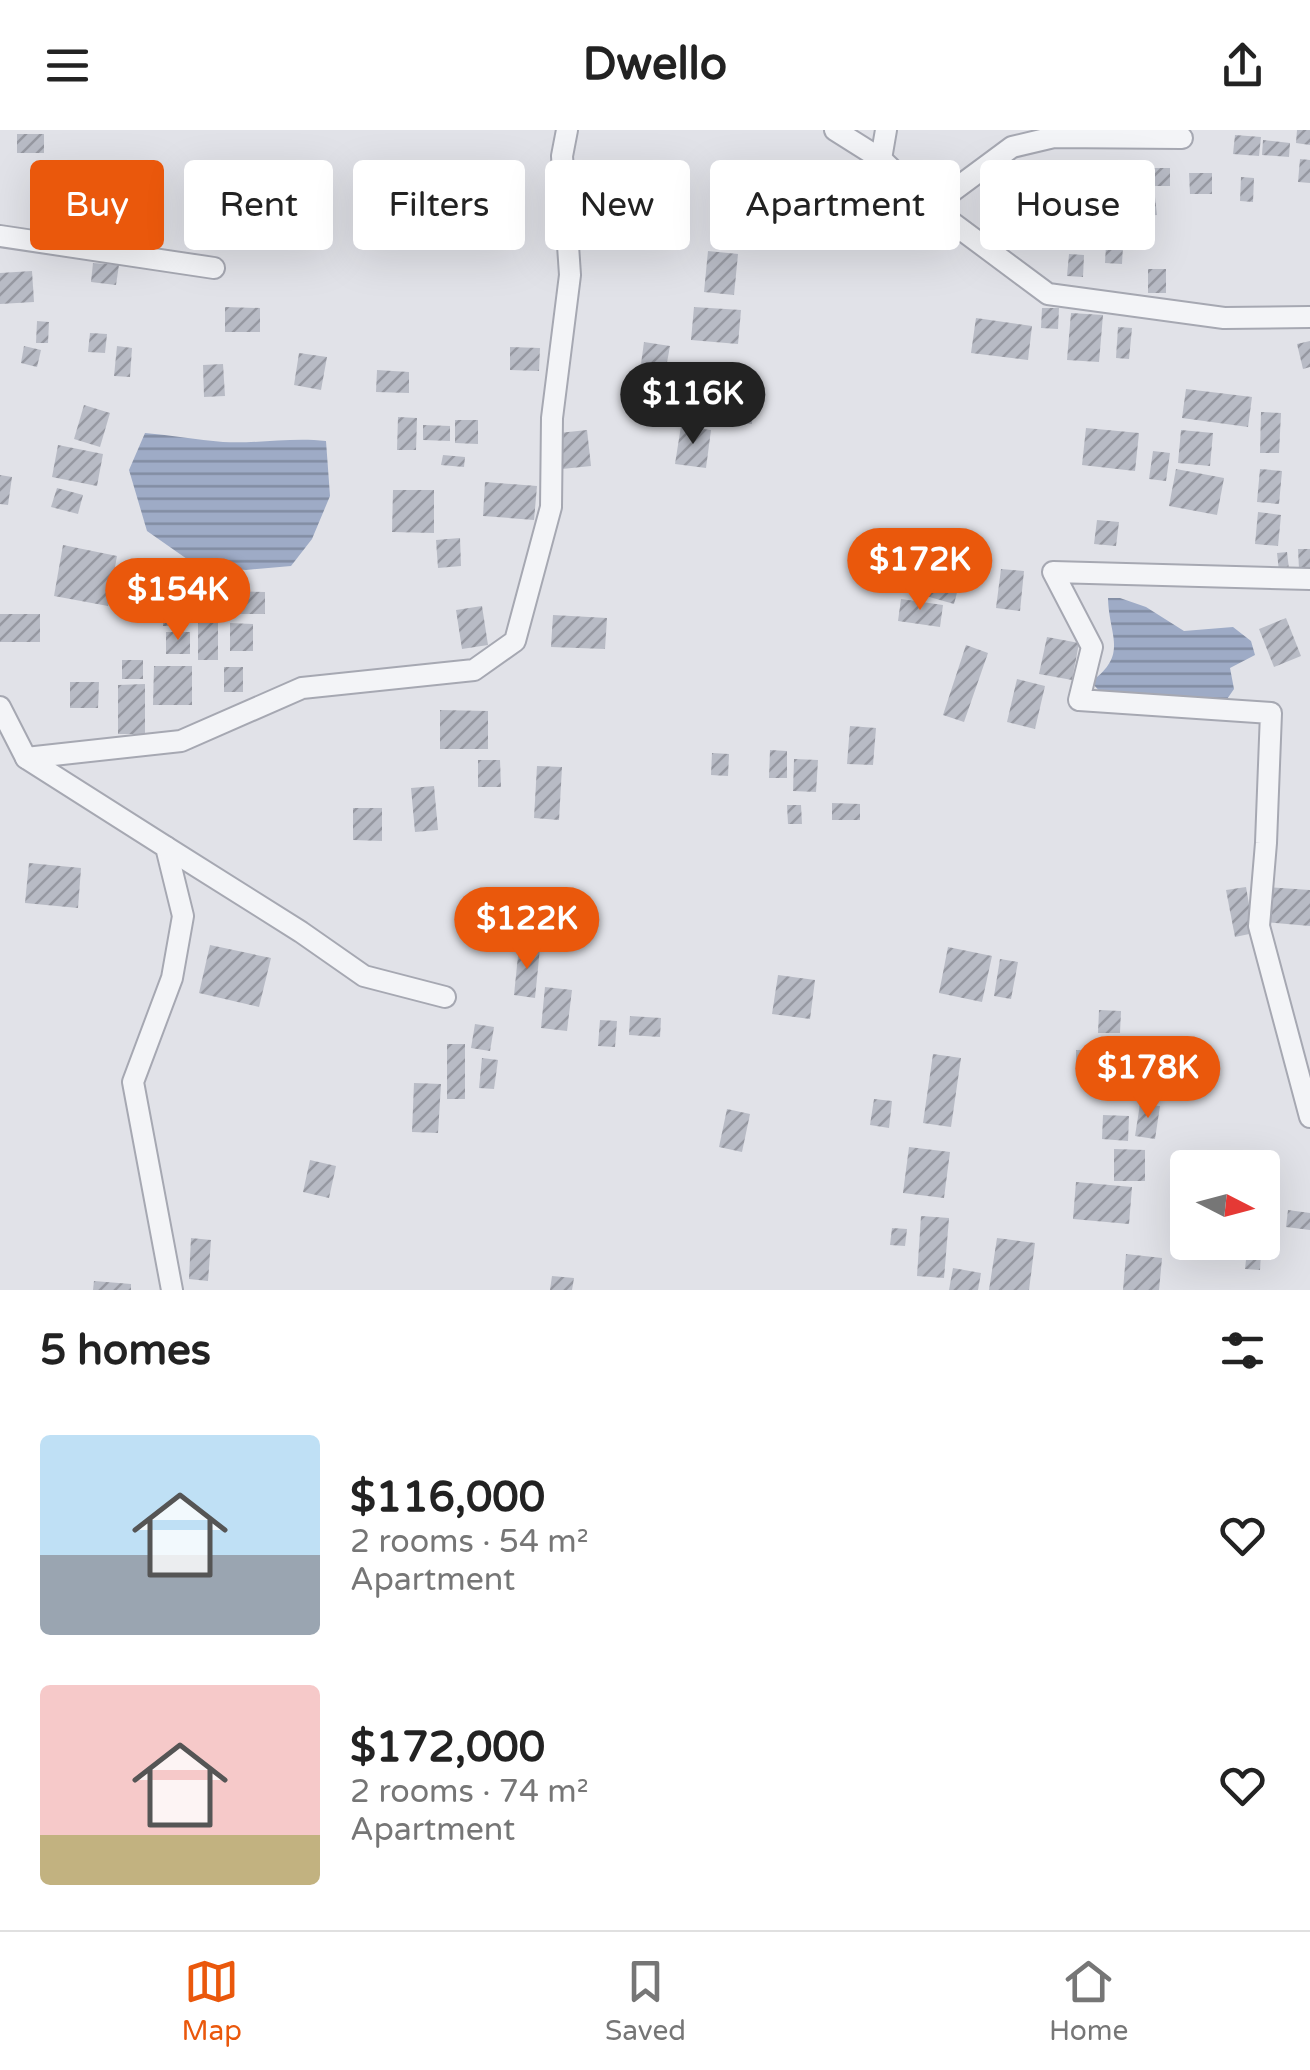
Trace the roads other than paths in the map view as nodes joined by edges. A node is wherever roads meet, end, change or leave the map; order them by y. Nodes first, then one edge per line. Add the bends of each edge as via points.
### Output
1 (567, 130) edge
2 (835, 130) edge
3 (886, 130) edge
4 (1182, 138) dead end
5 (881, 158) joint
6 (960, 185) edge
7 (960, 228) edge
8 (0, 236) edge
9 (214, 268) dead end
10 (1310, 317) edge
11 (1310, 579) edge
12 (0, 707) edge
13 (26, 758) junction
14 (166, 847) junction
15 (445, 996) dead end
16 (1310, 1118) edge
17 (172, 1290) edge

1 - 13 street via 562,156 570,275 552,418 551,507 515,640 474,670 302,688 181,741
2 - 5 street
3 - 5 street
4 - 6 street via 1054,137 1012,148
7 - 10 street via 1048,294 1224,318
8 - 9 street
11 - 16 street via 1052,572 1092,647 1079,700 1271,713 1259,926
12 - 13 street
13 - 14 street
14 - 15 street via 364,976
14 - 17 street via 183,916 172,978 133,1082

